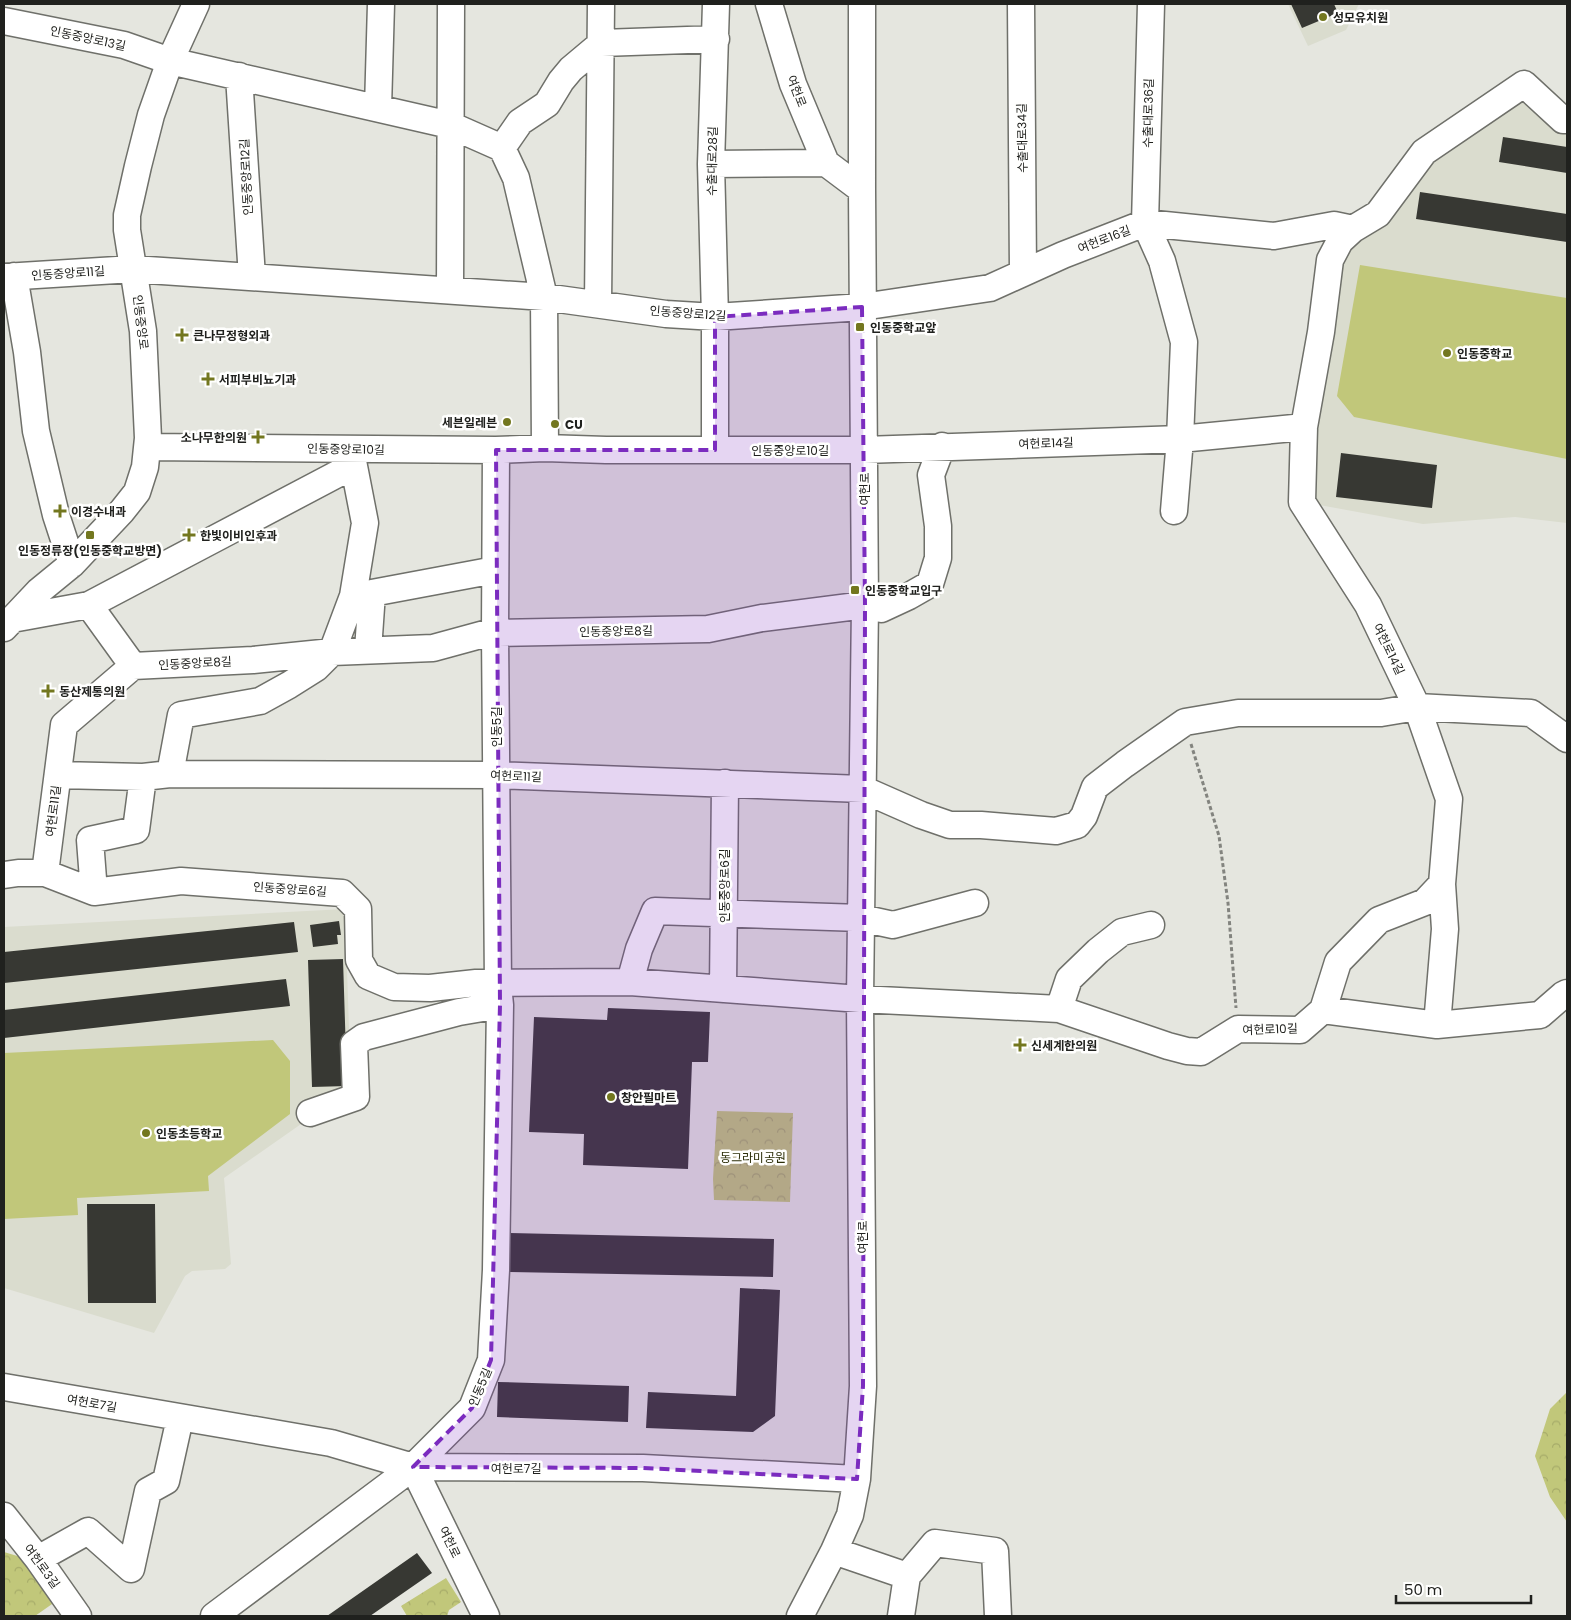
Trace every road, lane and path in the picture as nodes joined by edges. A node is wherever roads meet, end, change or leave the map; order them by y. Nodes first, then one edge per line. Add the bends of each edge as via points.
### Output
1 (196, 4) edge
2 (381, 4) edge
3 (451, 4) edge
4 (602, 4) edge
5 (716, 4) edge
6 (769, 4) edge
7 (862, 4) edge
8 (1021, 4) edge
9 (1151, 4) edge
10 (4, 20) edge
11 (716, 38) junction
12 (602, 43) junction
13 (170, 61) junction
14 (240, 76) junction
15 (378, 108) junction
16 (1567, 120) edge
17 (450, 125) junction
18 (502, 148) junction
19 (826, 163) junction
20 (711, 164) junction
21 (862, 190) junction
22 (1146, 223) junction
23 (1353, 229) junction
24 (133, 269) junction
25 (1023, 273) junction
26 (9, 277) edge
27 (252, 277) junction
28 (450, 290) junction
29 (544, 297) junction
30 (598, 304) junction
31 (862, 307) junction
32 (715, 318) junction
33 (1304, 427) junction
34 (1180, 438) junction
35 (942, 446) junction
36 (147, 447) junction
37 (545, 448) junction
38 (496, 450) junction
39 (715, 450) junction
40 (864, 450) junction
41 (354, 452) junction
42 (1174, 511) dead end
43 (72, 564) junction
44 (495, 570) junction
45 (89, 605) junction
46 (865, 605) junction
47 (8, 623) edge
48 (495, 633) junction
49 (368, 650) junction
50 (332, 652) junction
51 (133, 666) junction
52 (1417, 707) junction
53 (1185, 722) junction
54 (1567, 738) edge
55 (170, 774) junction
56 (58, 775) junction
57 (496, 775) junction
58 (143, 777) junction
59 (725, 783) junction
60 (862, 789) junction
61 (45, 873) junction
62 (4, 875) edge
63 (1442, 884) junction
64 (94, 892) junction
65 (975, 904) dead end
66 (724, 913) junction
67 (861, 918) junction
68 (1151, 924) dead end
69 (630, 982) junction
70 (723, 989) junction
71 (499, 994) junction
72 (1567, 994) edge
73 (860, 999) junction
74 (1059, 1009) junction
75 (1322, 1010) junction
76 (1437, 1025) junction
77 (1238, 1029) junction
78 (310, 1113) dead end
79 (4, 1387) edge
80 (180, 1418) junction
81 (413, 1467) junction
82 (857, 1479) junction
83 (4, 1516) edge
84 (834, 1552) junction
85 (38, 1558) junction
86 (907, 1576) junction
87 (78, 1616) edge
88 (214, 1616) edge
89 (486, 1616) edge
90 (800, 1616) edge
91 (901, 1616) edge
92 (998, 1616) edge

1 - 13 street, 인동중앙로
2 - 15 street
3 - 17 street
4 - 12 street
5 - 11 street, 수출대로28길
6 - 19 street, 여헌로 via 793,84
7 - 21 street, 여헌로
8 - 25 street, 수출대로34길
9 - 22 street, 수출대로36길
10 - 13 street, 인동중앙로13길 via 124,45
11 - 12 street
11 - 20 street, 수출대로28길
12 - 18 street via 570,69 547,104 520,122
12 - 30 street
13 - 14 street
13 - 24 street, 인동중앙로 via 151,115 127,215
14 - 15 street
14 - 27 street, 인동중앙로12길
15 - 17 street
16 - 23 street via 1563,120 1524,84 1424,152 1378,214
17 - 18 street
17 - 28 street
18 - 29 street via 516,178
19 - 20 street
19 - 21 street
20 - 32 street, 수출대로28길
21 - 31 street, 여헌로
22 - 23 street, 여헌로16길 via 1274,236 1334,225
22 - 25 street, 여헌로16길
22 - 34 street via 1162,260 1184,342
23 - 33 street via 1340,242 1330,260
24 - 26 street, 인동중앙로11길
24 - 27 street, 인동중앙로12길
24 - 36 street, 인동중앙로 via 143,331
25 - 31 street, 여헌로16길 via 990,288
26 - 43 street via 27,352 36,431 56,515
27 - 28 street, 인동중앙로12길
28 - 29 street, 인동중앙로12길
29 - 30 street, 인동중앙로12길
29 - 37 street
30 - 32 street, 인동중앙로12길
31 - 32 street, 인동중앙로12길
31 - 40 street, 여헌로
32 - 39 street
33 - 34 street, 여헌로14길
33 - 52 street, 여헌로14길 via 1302,502 1368,605
34 - 35 street, 여헌로14길
34 - 42 street
35 - 40 street, 여헌로14길
35 - 46 street via 930,475 938,526 938,558 930,584 881,609
36 - 41 street, 인동중앙로10길
36 - 43 street, 인동중앙로 via 145,468 137,492
37 - 38 street, 인동중앙로10길
37 - 39 street, 인동중앙로10길
38 - 41 street, 인동중앙로10길
38 - 44 street, 인동5길
39 - 40 street, 인동중앙로10길
40 - 46 street, 여헌로
41 - 45 street, 인동중앙로 via 345,470
41 - 50 street via 365,524 353,596
43 - 47 street, 인동중앙로 via 39,591
44 - 48 street, 인동5길
44 - 49 street via 372,593
45 - 47 street, 인동중앙로
45 - 51 street
46 - 48 street, 인동중앙로8길 via 762,618 708,629
46 - 60 street, 여헌로
48 - 49 street, 인동중앙로8길 via 433,648
48 - 57 street, 인동5길
49 - 50 street, 인동중앙로8길
50 - 51 street, 인동중앙로8길
50 - 55 street via 316,668 260,701 181,715
51 - 56 street via 64,725
52 - 53 street via 1382,712 1238,713
52 - 54 street via 1531,713
52 - 63 street, 여헌로14길 via 1449,799
53 - 60 street via 1095,787 1077,825 1056,831 950,825
53 - 77 path via 1219,836
55 - 57 street, 여헌로11길
55 - 58 street, 여헌로11길
56 - 58 street, 여헌로11길
56 - 61 street, 여헌로11길
57 - 59 street, 여헌로11길
57 - 71 street, 인동5길
58 - 64 street via 136,830 90,840
59 - 60 street, 여헌로11길
59 - 66 street, 인동중앙로6길
60 - 67 street, 여헌로
61 - 62 street, 인동중앙로6길
61 - 64 street, 인동중앙로6길
63 - 75 street via 1425,902 1379,920 1338,962
63 - 76 street, 여헌로14길 via 1445,929
64 - 71 street, 인동중앙로6길 via 181,881 342,893 358,909 360,960 368,976 394,987 430,988 476,983
65 - 67 street via 893,925
66 - 67 street
66 - 69 street via 655,911
66 - 70 street, 인동중앙로6길
67 - 73 street, 여헌로
68 - 74 street via 1122,932 1098,951 1069,979
69 - 70 street, 인동중앙로6길
69 - 71 street, 인동중앙로6길
70 - 73 street, 인동중앙로6길
71 - 78 street via 459,1012 364,1037 354,1044 356,1097
71 - 81 street, 인동5길 via 496,1270 491,1360 472,1408
72 - 76 street via 1540,1015
73 - 74 street, 여헌로10길
73 - 82 street, 여헌로 via 863,1386
74 - 77 street, 여헌로10길 via 1187,1051 1201,1052
75 - 76 street
75 - 77 street, 여헌로10길 via 1300,1030
79 - 80 street, 여헌로7길
80 - 81 street, 여헌로7길 via 331,1443
80 - 85 street via 166,1481 148,1491 130,1569 88,1531
81 - 82 street, 여헌로7길 via 643,1468
81 - 88 street, 인동5길
81 - 89 street, 여헌로
82 - 84 street, 여헌로 via 850,1515
83 - 85 street, 여헌로3길
84 - 86 street
84 - 90 street, 여헌로
85 - 87 street, 여헌로3길
86 - 91 street
86 - 92 street via 936,1543 995,1551

